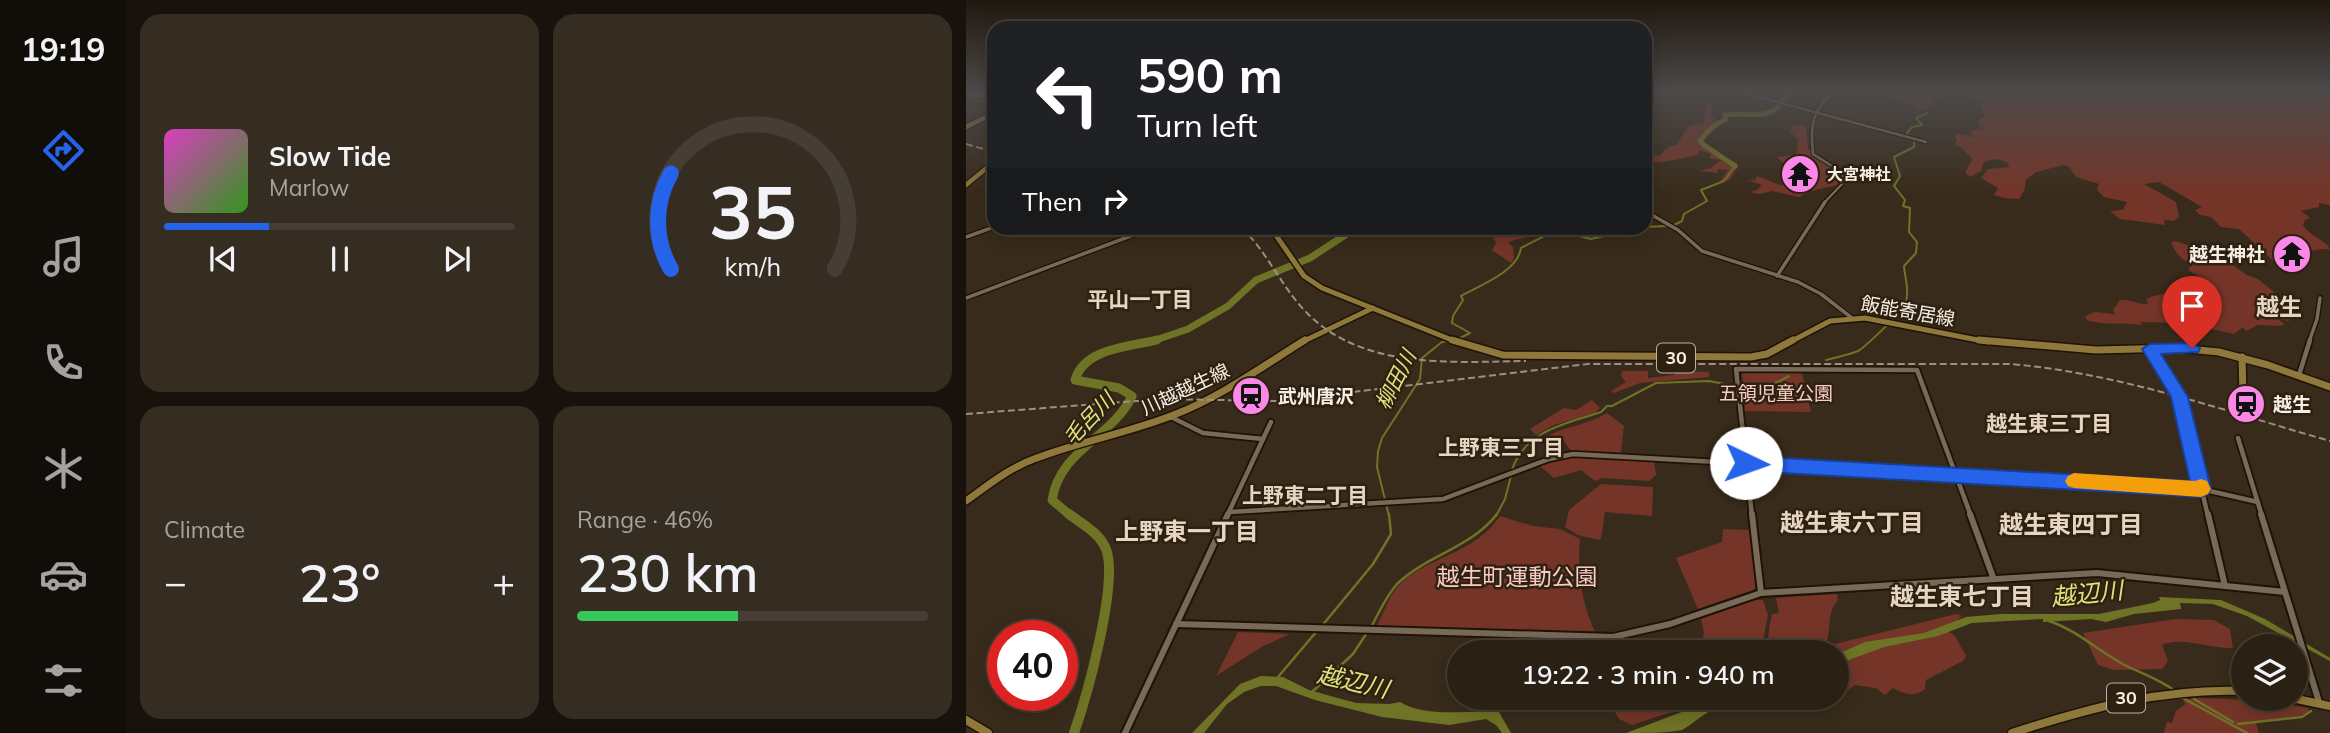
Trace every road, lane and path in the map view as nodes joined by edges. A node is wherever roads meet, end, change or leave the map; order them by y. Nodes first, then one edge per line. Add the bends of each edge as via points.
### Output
1 (1810, 126) edge
2 (1871, 126) edge
3 (1926, 142) dead end
4 (987, 168) edge
5 (966, 185) edge
6 (1652, 215) edge
7 (987, 230) edge
8 (1133, 235) edge
9 (1276, 235) edge
10 (966, 237) edge
11 (1777, 276) junction
12 (966, 298) edge
13 (2320, 298) dead end
14 (1373, 308) junction
15 (1852, 318) junction
16 (2150, 349) junction
17 (2242, 357) junction
18 (2299, 375) junction
19 (2330, 387) edge
20 (2243, 397) dead end
21 (1170, 417) junction
22 (1272, 422) dead end
23 (2238, 438) dead end
24 (1263, 439) junction
25 (1746, 463) junction
26 (1956, 475) junction
27 (2201, 489) junction
28 (966, 501) edge
29 (2258, 502) junction
30 (1229, 512) junction
31 (1993, 577) junction
32 (2225, 586) junction
33 (1761, 593) junction
34 (2286, 596) junction
35 (1176, 624) junction
36 (2231, 691) edge
37 (2308, 701) edge
38 (2319, 703) junction
39 (2330, 706) edge
40 (966, 720) edge
41 (988, 733) edge
42 (1125, 733) edge
43 (2012, 733) edge

1 - 11 street via 1813,154 1838,168 1844,178
2 - 3 street
4 - 5 main road
6 - 11 street via 1707,254
7 - 10 street
8 - 12 street
9 - 14 main road, 飯能寄居線 / 30 via 1307,278
11 - 15 street via 1821,294
13 - 18 street via 2315,332
14 - 15 main road, 飯能寄居線 / 30 via 1450,340 1503,355 1751,357 1767,354 1826,323
14 - 21 main road, 川越越生線 via 1304,341 1250,376
15 - 16 main road, 飯能寄居線 / 30 via 1997,344
16 - 17 main road, 飯能寄居線 / 30 via 2192,348
16 - 27 street via 2179,397
17 - 18 main road, 飯能寄居線 / 30
17 - 20 main road
18 - 19 main road, 飯能寄居線 / 30
21 - 24 street via 1226,438
21 - 28 main road, 川越越生線 via 1020,464
22 - 24 street
23 - 29 street
24 - 30 street
25 - 26 street
25 - 26 street via 1736,369 1917,370
25 - 30 street via 1573,454 1448,498
25 - 33 street
26 - 27 street
26 - 31 street
27 - 29 street
27 - 32 street
29 - 34 street
30 - 35 street
31 - 32 street via 2097,573
31 - 33 street
32 - 34 street
33 - 35 street via 1648,630 1613,636
34 - 38 street
35 - 42 street
36 - 43 main road, 30 via 2128,698
37 - 38 main road
38 - 39 main road
40 - 41 main road

